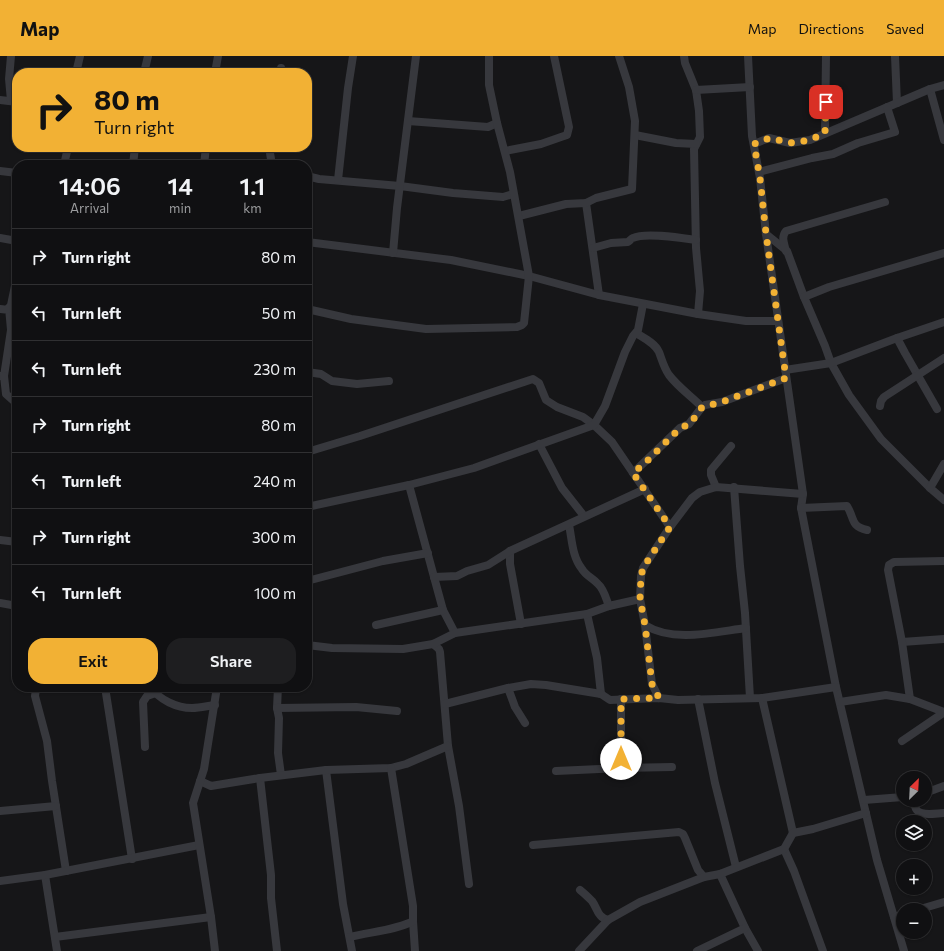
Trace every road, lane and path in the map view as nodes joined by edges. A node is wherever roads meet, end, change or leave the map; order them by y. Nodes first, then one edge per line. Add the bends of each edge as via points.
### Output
1 (11, 56) edge
2 (80, 56) edge
3 (148, 56) edge
4 (218, 56) edge
5 (353, 56) edge
6 (416, 56) edge
7 (489, 56) edge
8 (554, 56) edge
9 (619, 56) edge
10 (684, 56) edge
11 (748, 56) edge
12 (826, 56) edge
13 (895, 56) edge
14 (77, 68) edge
15 (145, 68) edge
16 (216, 68) edge
17 (944, 85) edge
18 (750, 87) junction
19 (930, 89) junction
20 (696, 90) junction
21 (12, 93) edge
22 (0, 100) edge
23 (12, 102) edge
24 (897, 103) junction
25 (887, 107) junction
26 (941, 117) edge
27 (408, 121) junction
28 (497, 123) junction
29 (825, 133) junction
30 (635, 135) junction
31 (944, 140) edge
32 (696, 144) junction
33 (754, 144) junction
34 (505, 152) junction
35 (0, 170) edge
36 (12, 172) edge
37 (759, 172) junction
38 (312, 177) edge
39 (338, 180) junction
40 (400, 186) junction
41 (513, 194) junction
42 (885, 202) dead end
43 (586, 203) junction
44 (519, 216) junction
45 (766, 234) junction
46 (0, 238) edge
47 (12, 240) edge
48 (696, 240) junction
49 (312, 243) edge
50 (592, 248) junction
51 (787, 251) junction
52 (393, 253) junction
53 (944, 253) edge
54 (529, 276) junction
55 (599, 295) junction
56 (804, 297) junction
57 (12, 300) edge
58 (643, 304) junction
59 (9, 308) junction
60 (0, 309) edge
61 (312, 310) edge
62 (698, 314) junction
63 (12, 321) edge
64 (778, 321) junction
65 (944, 322) edge
66 (636, 333) junction
67 (12, 338) edge
68 (898, 338) junction
69 (944, 358) edge
70 (830, 363) junction
71 (312, 373) edge
72 (785, 374) junction
73 (918, 375) junction
74 (2, 376) edge
75 (389, 381) dead end
76 (12, 399) edge
77 (880, 406) dead end
78 (702, 407) junction
79 (937, 409) dead end
80 (594, 425) junction
81 (539, 444) junction
82 (731, 446) dead end
83 (312, 450) edge
84 (944, 464) edge
85 (633, 473) junction
86 (409, 485) junction
87 (716, 487) junction
88 (734, 487) junction
89 (930, 488) junction
90 (645, 489) junction
91 (803, 494) junction
92 (944, 500) edge
93 (312, 506) edge
94 (801, 508) junction
95 (584, 516) junction
96 (569, 524) junction
97 (670, 527) junction
98 (867, 530) dead end
99 (0, 540) edge
100 (12, 541) edge
101 (510, 551) junction
102 (428, 553) junction
103 (944, 561) edge
104 (434, 577) junction
105 (312, 580) edge
106 (640, 599) junction
107 (0, 603) edge
108 (12, 605) edge
109 (609, 606) junction
110 (443, 610) junction
111 (587, 614) junction
112 (521, 624) junction
113 (376, 625) dead end
114 (645, 625) junction
115 (746, 628) junction
116 (455, 633) junction
117 (944, 639) edge
118 (902, 642) junction
119 (436, 645) junction
120 (312, 646) edge
121 (836, 687) junction
122 (508, 688) junction
123 (36, 692) edge
124 (107, 692) edge
125 (150, 692) edge
126 (156, 692) edge
127 (217, 692) edge
128 (278, 692) edge
129 (601, 694) junction
130 (659, 698) junction
131 (750, 698) junction
132 (762, 698) junction
133 (621, 699) junction
134 (698, 699) junction
135 (910, 699) junction
136 (840, 702) junction
137 (445, 704) junction
138 (214, 705) junction
139 (277, 708) junction
140 (397, 711) dead end
141 (944, 712) edge
142 (525, 723) dead end
143 (902, 741) dead end
144 (448, 746) junction
145 (145, 747) dead end
146 (672, 767) dead end
147 (391, 768) junction
148 (621, 768) junction
149 (326, 770) junction
150 (556, 771) dead end
151 (281, 775) junction
152 (260, 778) junction
153 (200, 781) junction
154 (944, 786) edge
155 (932, 790) edge
156 (896, 798) edge
157 (864, 800) junction
158 (56, 806) junction
159 (915, 807) edge
160 (0, 811) edge
161 (866, 813) junction
162 (944, 813) edge
163 (794, 833) junction
164 (199, 845) junction
165 (533, 845) dead end
166 (784, 849) junction
167 (132, 859) junction
168 (736, 867) junction
169 (66, 871) junction
170 (720, 874) junction
171 (45, 876) junction
172 (704, 877) junction
173 (0, 881) edge
174 (469, 884) dead end
175 (580, 890) dead end
176 (944, 902) edge
177 (932, 906) edge
178 (211, 917) junction
179 (894, 917) joint
180 (608, 920) junction
181 (413, 921) junction
182 (745, 928) junction
183 (55, 937) junction
184 (350, 937) junction
185 (57, 951) edge
186 (214, 951) edge
187 (277, 951) edge
188 (352, 951) edge
189 (415, 951) edge
190 (579, 951) edge
191 (697, 951) edge
192 (758, 951) edge
193 (823, 951) edge
194 (904, 951) edge

1 - 21 street via 9,79
2 - 14 street
3 - 15 street
4 - 16 street
5 - 39 street
6 - 27 street
7 - 28 street via 489,85
8 - 34 street via 568,132 554,140
9 - 30 street via 634,112
10 - 20 street
11 - 18 street
12 - 29 street
13 - 24 street
17 - 19 street
18 - 20 street
18 - 33 street
19 - 24 street
19 - 26 street
20 - 32 street via 700,137
22 - 23 street
24 - 25 street
25 - 29 street
25 - 37 street via 896,132 858,143 833,154
26 - 31 street
27 - 28 street via 488,127
27 - 40 street
28 - 34 street
29 - 33 street via 810,140 790,143 770,138
30 - 32 street
30 - 43 street via 632,189
32 - 48 street
33 - 37 street
34 - 41 street
35 - 36 street
37 - 45 street
38 - 39 street
39 - 40 street
40 - 41 street via 453,194 503,197
40 - 52 street
41 - 44 street
42 - 51 street via 786,232 783,238
43 - 44 street via 566,204
43 - 50 street
44 - 54 street
45 - 51 street
45 - 64 street
46 - 47 street
48 - 50 street via 640,236 628,242
48 - 62 street via 700,290
49 - 52 street
50 - 55 street
51 - 56 street
52 - 54 street via 450,260
53 - 56 street via 829,287
54 - 55 street
54 - 61 street via 524,323 517,327 426,329 351,319
55 - 58 street
56 - 70 street
57 - 59 street
58 - 62 street
58 - 66 street
59 - 60 street
59 - 63 street
62 - 64 street via 746,321
64 - 72 street
65 - 68 street
66 - 78 street via 654,345 669,376
66 - 80 street via 625,352 605,406
67 - 74 street
68 - 70 street
68 - 73 street
69 - 73 street
70 - 72 street
70 - 89 street via 848,395 881,438
71 - 75 street via 332,380 357,384
72 - 78 street via 722,402
72 - 91 street
73 - 77 street via 884,397
73 - 79 street
74 - 76 street via 6,394
78 - 85 street via 690,424 680,428
80 - 81 street
80 - 83 street via 546,400 540,383 533,379
80 - 85 street via 612,442
81 - 86 street via 474,468
81 - 95 street via 562,488
82 - 87 street via 711,470
84 - 89 street
85 - 90 street
86 - 93 street
86 - 102 street
87 - 88 street
87 - 97 street via 700,492 692,498
88 - 91 street
88 - 115 street
89 - 92 street
90 - 95 street
90 - 97 street
91 - 94 street
94 - 98 street via 847,506 855,525
94 - 121 street
95 - 96 street
96 - 101 street
96 - 109 street via 577,562 587,576 600,586
97 - 106 street via 643,568
99 - 100 street
101 - 104 street via 488,565 467,570 457,576
101 - 112 street
102 - 104 street
102 - 105 street via 383,561
103 - 118 street via 903,561 889,565
104 - 110 street
106 - 109 street
106 - 114 street
107 - 108 street
109 - 111 street
110 - 113 street
110 - 116 street
111 - 112 street
111 - 129 street via 597,658
112 - 116 street
114 - 115 street via 666,634 693,635
114 - 130 street via 652,684
115 - 131 street
116 - 119 street
117 - 118 street
118 - 135 street
119 - 120 street via 403,649
119 - 137 street via 440,652
121 - 132 street
121 - 136 street
122 - 129 street via 531,684
122 - 137 street
122 - 142 street via 515,707
123 - 158 street via 47,741
124 - 167 street
125 - 145 street via 143,702
126 - 138 street via 170,703 183,706 192,708
127 - 138 street
128 - 139 street
129 - 133 street via 610,700
130 - 133 street
130 - 134 street
131 - 132 street
131 - 134 street
132 - 163 street
133 - 148 street
134 - 168 street
135 - 136 street via 886,695
135 - 141 street
136 - 157 street
137 - 144 street
138 - 153 street
139 - 140 street via 356,707
139 - 151 street
141 - 143 street
144 - 147 street
144 - 174 street
146 - 148 street
147 - 149 street
147 - 181 street via 413,906
148 - 150 street
149 - 151 street
149 - 184 street via 343,904
151 - 152 street
152 - 153 street via 211,786
152 - 187 street
153 - 164 street via 193,803
154 - 155 street
156 - 157 street
157 - 161 street
158 - 160 street
158 - 169 street
159 - 162 street via 922,813
161 - 163 street
161 - 179 street
163 - 166 street
164 - 167 street
164 - 178 street
165 - 172 street via 679,832 683,834 698,870
166 - 168 street
166 - 193 street
167 - 169 street
168 - 170 street
169 - 171 street
170 - 172 street
170 - 182 street
171 - 173 street
171 - 183 street
172 - 180 street via 640,902
175 - 180 street via 592,901 602,918
176 - 177 street
178 - 183 street
178 - 186 street
179 - 194 street
180 - 190 street
181 - 184 street via 382,931
181 - 189 street
182 - 191 street
182 - 192 street
183 - 185 street
184 - 188 street

